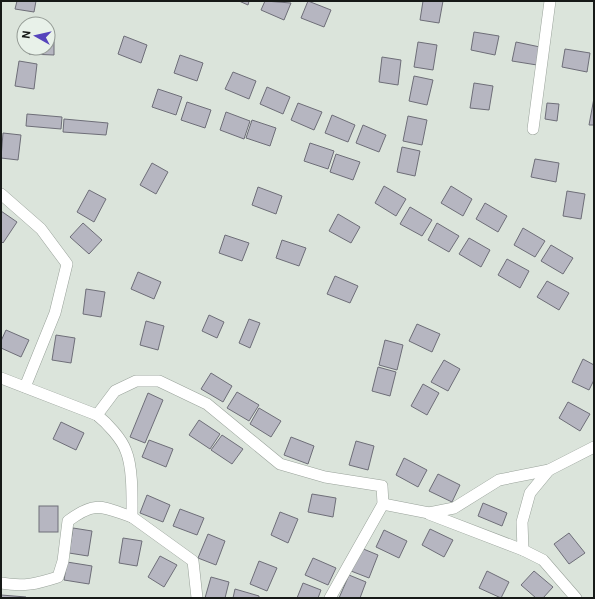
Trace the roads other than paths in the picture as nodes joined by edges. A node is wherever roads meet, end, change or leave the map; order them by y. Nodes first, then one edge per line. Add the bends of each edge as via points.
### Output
1 (550, 1) edge
2 (533, 129) dead end
3 (1, 194) edge
4 (1, 378) edge
5 (25, 387) junction
6 (97, 415) junction
7 (594, 447) edge
8 (549, 470) junction
9 (383, 504) junction
10 (429, 513) junction
11 (132, 517) junction
12 (523, 550) junction
13 (1, 583) edge
14 (198, 598) edge
15 (330, 598) edge
16 (576, 598) edge

1 - 2 street
3 - 5 street via 41,229 67,264 55,313
4 - 5 street
5 - 6 street
6 - 9 street via 115,391 136,380 159,381 207,404 280,464 325,478 382,486
6 - 11 street via 107,423 126,451
7 - 8 street
8 - 10 street via 499,480 454,508
8 - 12 street via 530,493 522,522
9 - 10 street
9 - 15 street
10 - 12 street
11 - 13 street via 98,506 80,511 68,521 63,561 58,577 35,585
11 - 14 street via 193,561
12 - 16 street via 543,560

